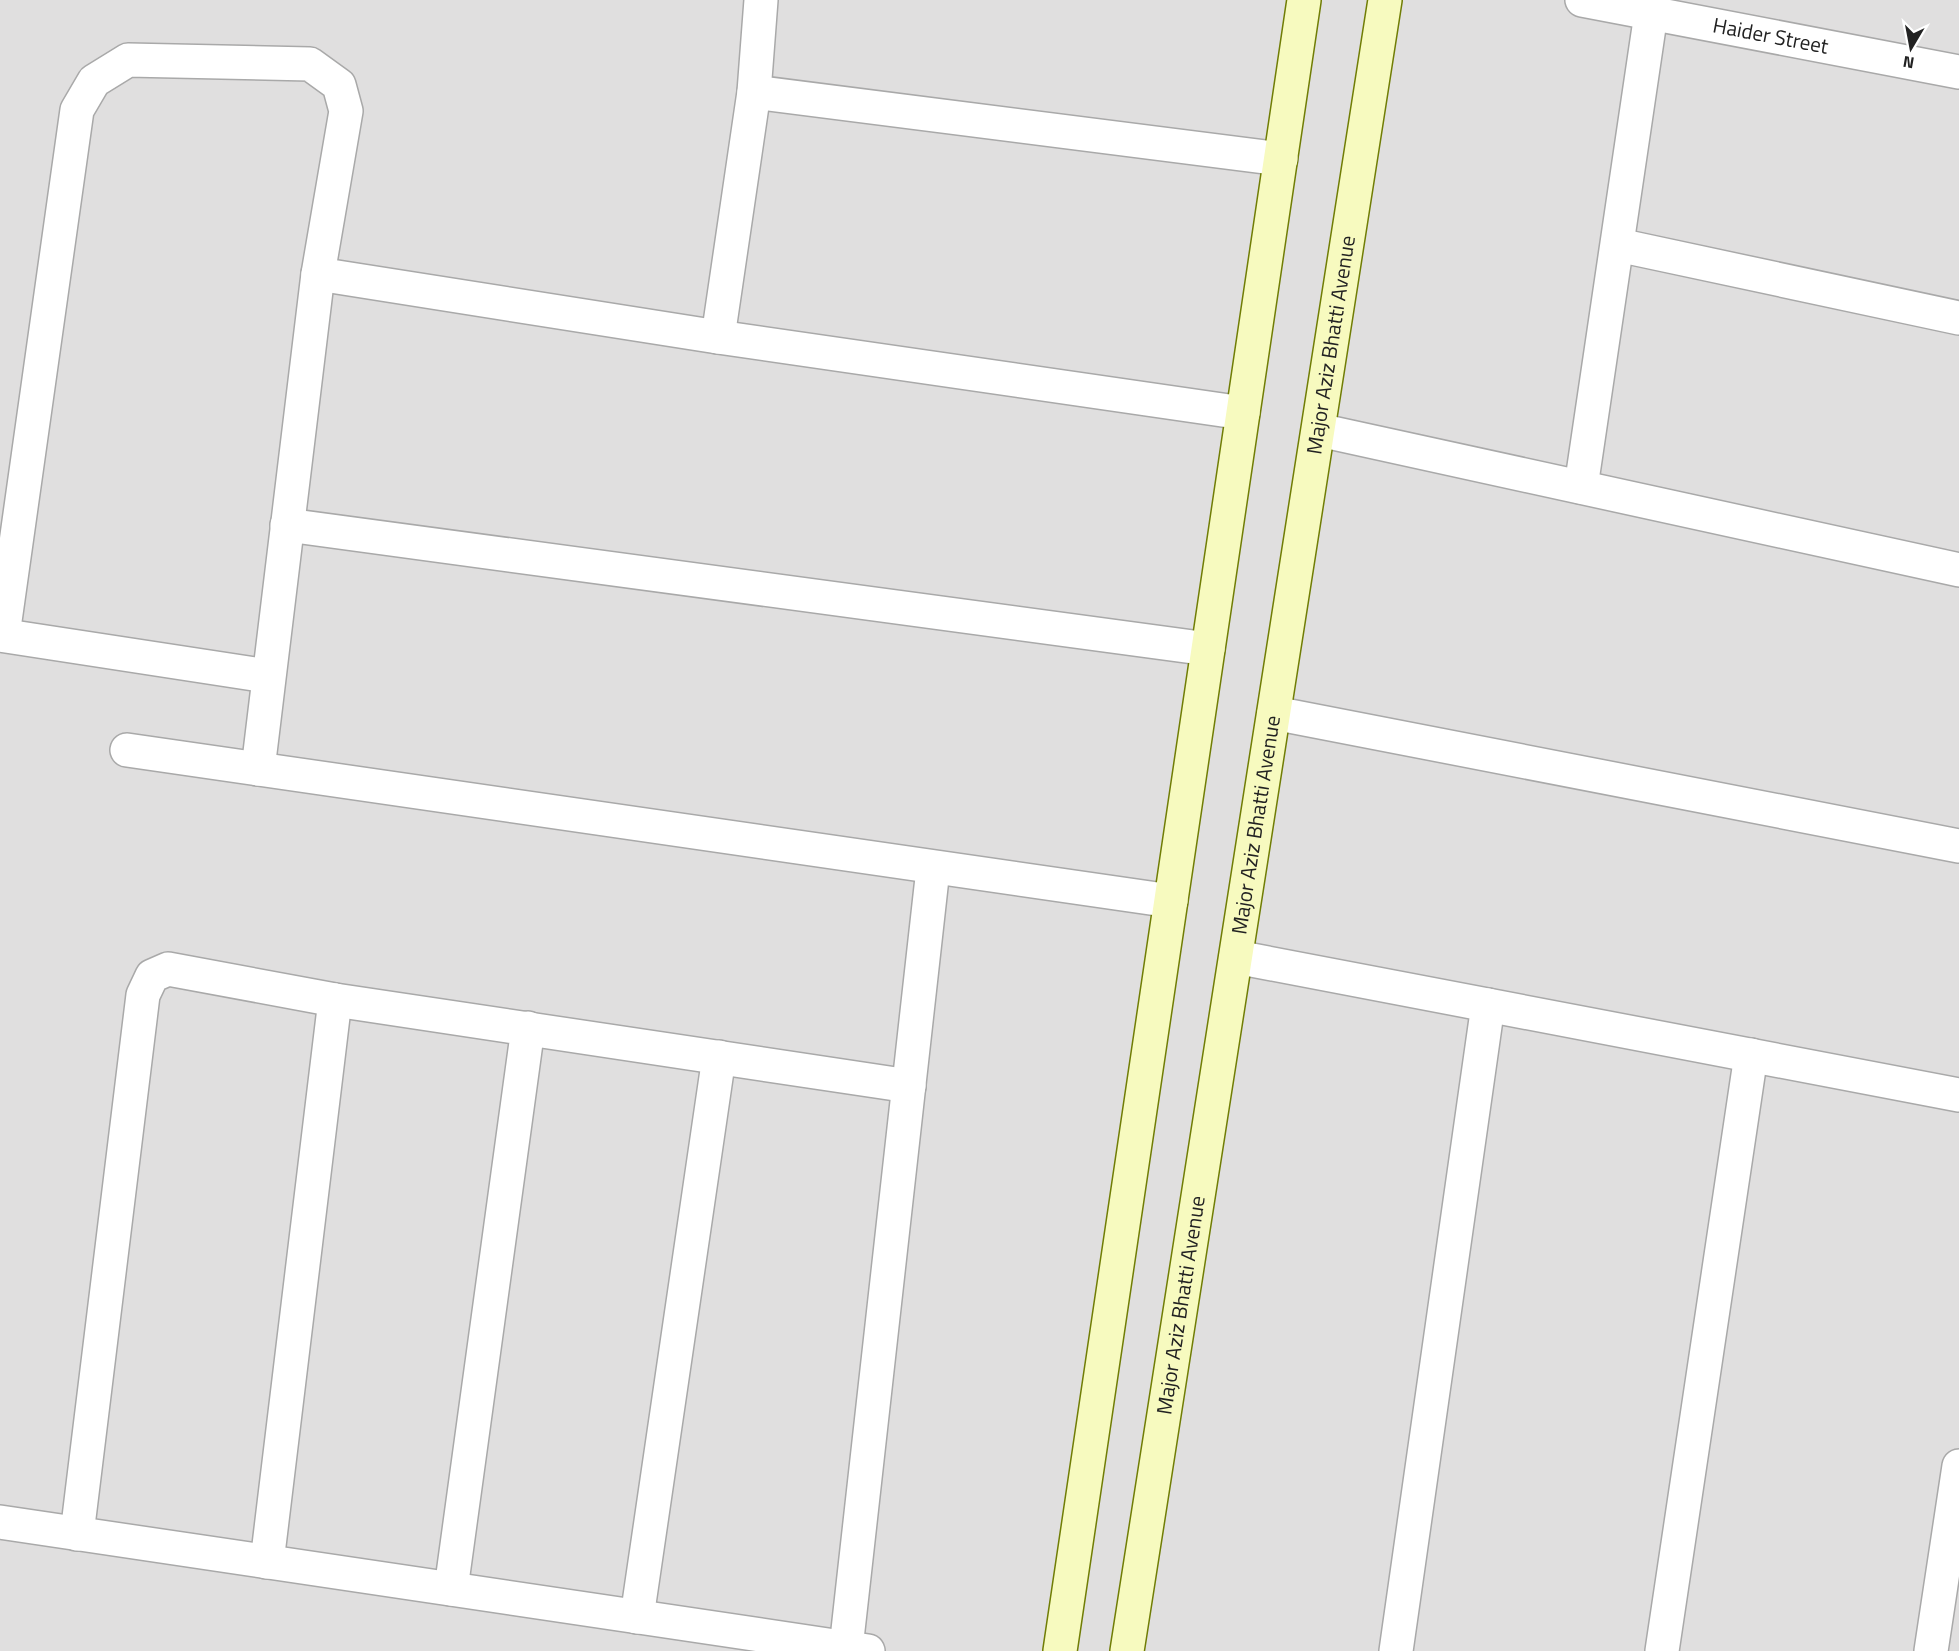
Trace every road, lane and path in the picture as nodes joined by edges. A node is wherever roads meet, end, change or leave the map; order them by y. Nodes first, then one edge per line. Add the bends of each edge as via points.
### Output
1 (761, 0) edge
2 (1304, 0) edge
3 (1385, 0) edge
4 (1582, 0) edge
5 (1652, 7) edge
6 (1959, 72) edge
7 (754, 92) junction
8 (1281, 159) junction
9 (1618, 245) junction
10 (318, 274) junction
11 (1959, 318) edge
12 (718, 337) junction
13 (1243, 413) junction
14 (1319, 430) junction
15 (1581, 487) junction
16 (287, 525) junction
17 (1959, 570) edge
18 (2, 635) edge
19 (1208, 648) junction
20 (267, 676) junction
21 (1274, 712) junction
22 (127, 750) dead end
23 (258, 769) junction
24 (1959, 846) edge
25 (933, 868) junction
26 (1171, 901) junction
27 (1236, 957) junction
28 (335, 1000) junction
29 (1488, 1005) junction
30 (528, 1028) junction
31 (1750, 1055) junction
32 (719, 1057) junction
33 (909, 1086) junction
34 (1959, 1095) edge
35 (1959, 1466) edge
36 (0, 1522) edge
37 (1954, 1525) edge
38 (77, 1534) junction
39 (267, 1562) junction
40 (451, 1589) junction
41 (637, 1617) junction
42 (857, 1649) edge
43 (1060, 1651) edge
44 (1127, 1651) edge
45 (1396, 1651) edge
46 (1662, 1651) edge
47 (1931, 1651) edge

1 - 7 street
2 - 8 main road
3 - 14 main road, Major Aziz Bhatti Avenue
4 - 5 street, Haider Street
5 - 6 street, Haider Street
5 - 9 street
7 - 8 street
7 - 12 street
8 - 13 main road
9 - 11 street
9 - 15 street
10 - 12 street
10 - 16 street
10 - 18 street via 346,111 339,85 310,64 128,60 94,81 77,110
12 - 13 street
13 - 19 main road
14 - 15 street
14 - 21 main road, Major Aziz Bhatti Avenue
15 - 17 street
16 - 19 street
16 - 20 street
18 - 20 street
19 - 26 main road
20 - 23 street
21 - 24 street
21 - 27 main road, Major Aziz Bhatti Avenue
22 - 23 street
23 - 25 street
25 - 26 street
25 - 33 street
26 - 43 main road
27 - 29 street
27 - 44 main road, Major Aziz Bhatti Avenue
28 - 30 street
28 - 38 street via 168,969 152,976 143,995
28 - 39 street
29 - 31 street
29 - 45 street
30 - 32 street
30 - 40 street
31 - 34 street
31 - 46 street
32 - 33 street
32 - 41 street
33 - 42 street
35 - 37 street
36 - 38 street
37 - 47 street
38 - 39 street
39 - 40 street
40 - 41 street
41 - 42 street

